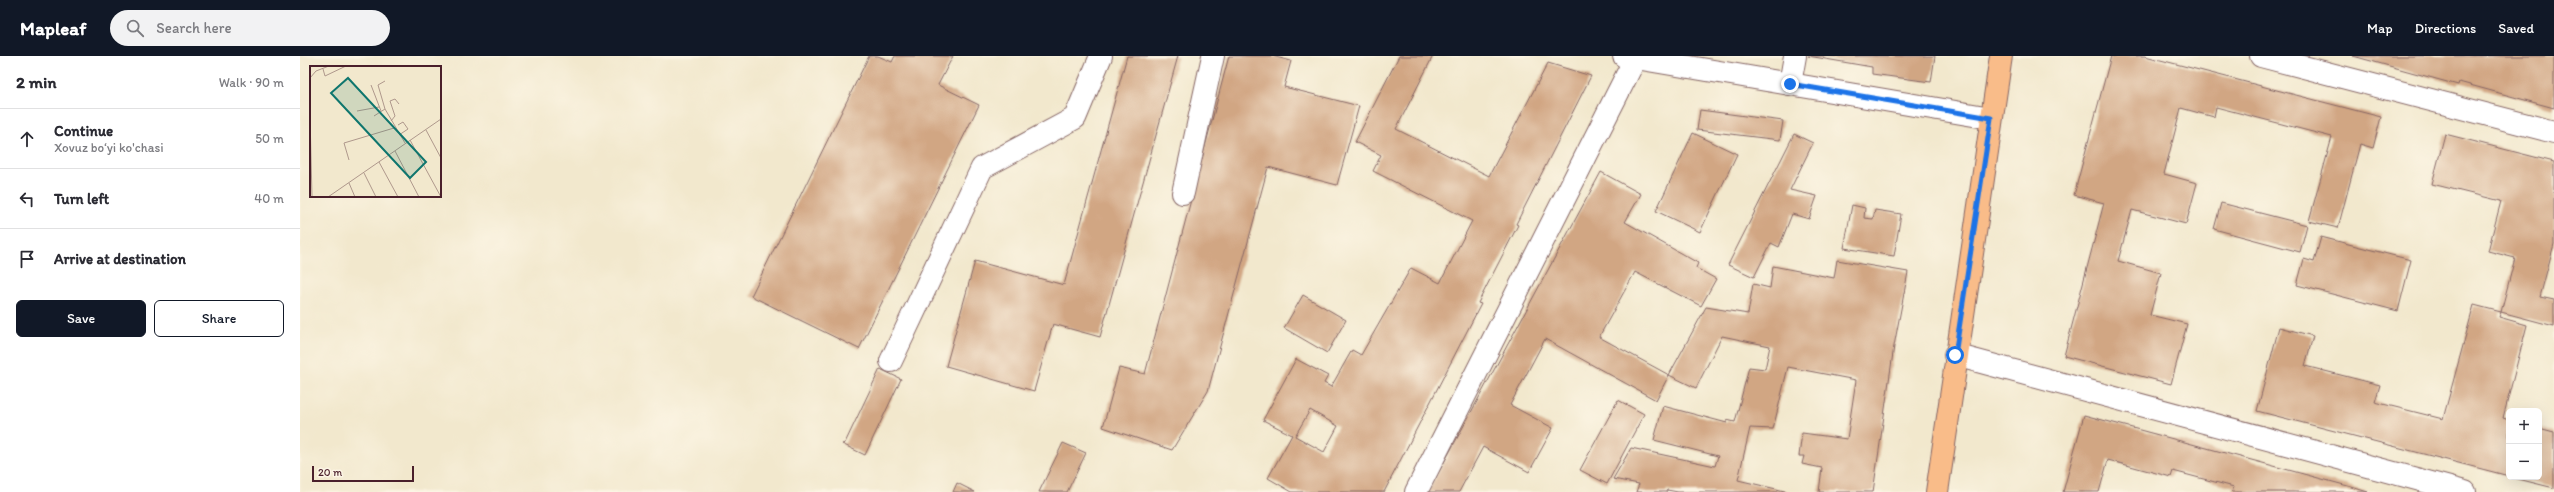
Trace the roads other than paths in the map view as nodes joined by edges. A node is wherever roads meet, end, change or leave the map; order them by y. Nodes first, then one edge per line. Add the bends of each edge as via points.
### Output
1 (1101, 56) edge
2 (1213, 56) edge
3 (1795, 56) edge
4 (2000, 56) edge
5 (2261, 56) edge
6 (1629, 57) edge
7 (1790, 84) junction
8 (1991, 118) junction
9 (2554, 132) edge
10 (1183, 193) dead end
11 (1955, 355) junction
12 (891, 361) dead end
13 (1416, 492) edge
14 (1937, 492) edge
15 (2465, 492) edge

1 - 12 street via 1075,118 982,168
2 - 10 street
3 - 7 street
4 - 8 main road
5 - 9 street
6 - 7 street
6 - 13 street
7 - 8 street
8 - 11 main road
11 - 14 main road
11 - 15 street

